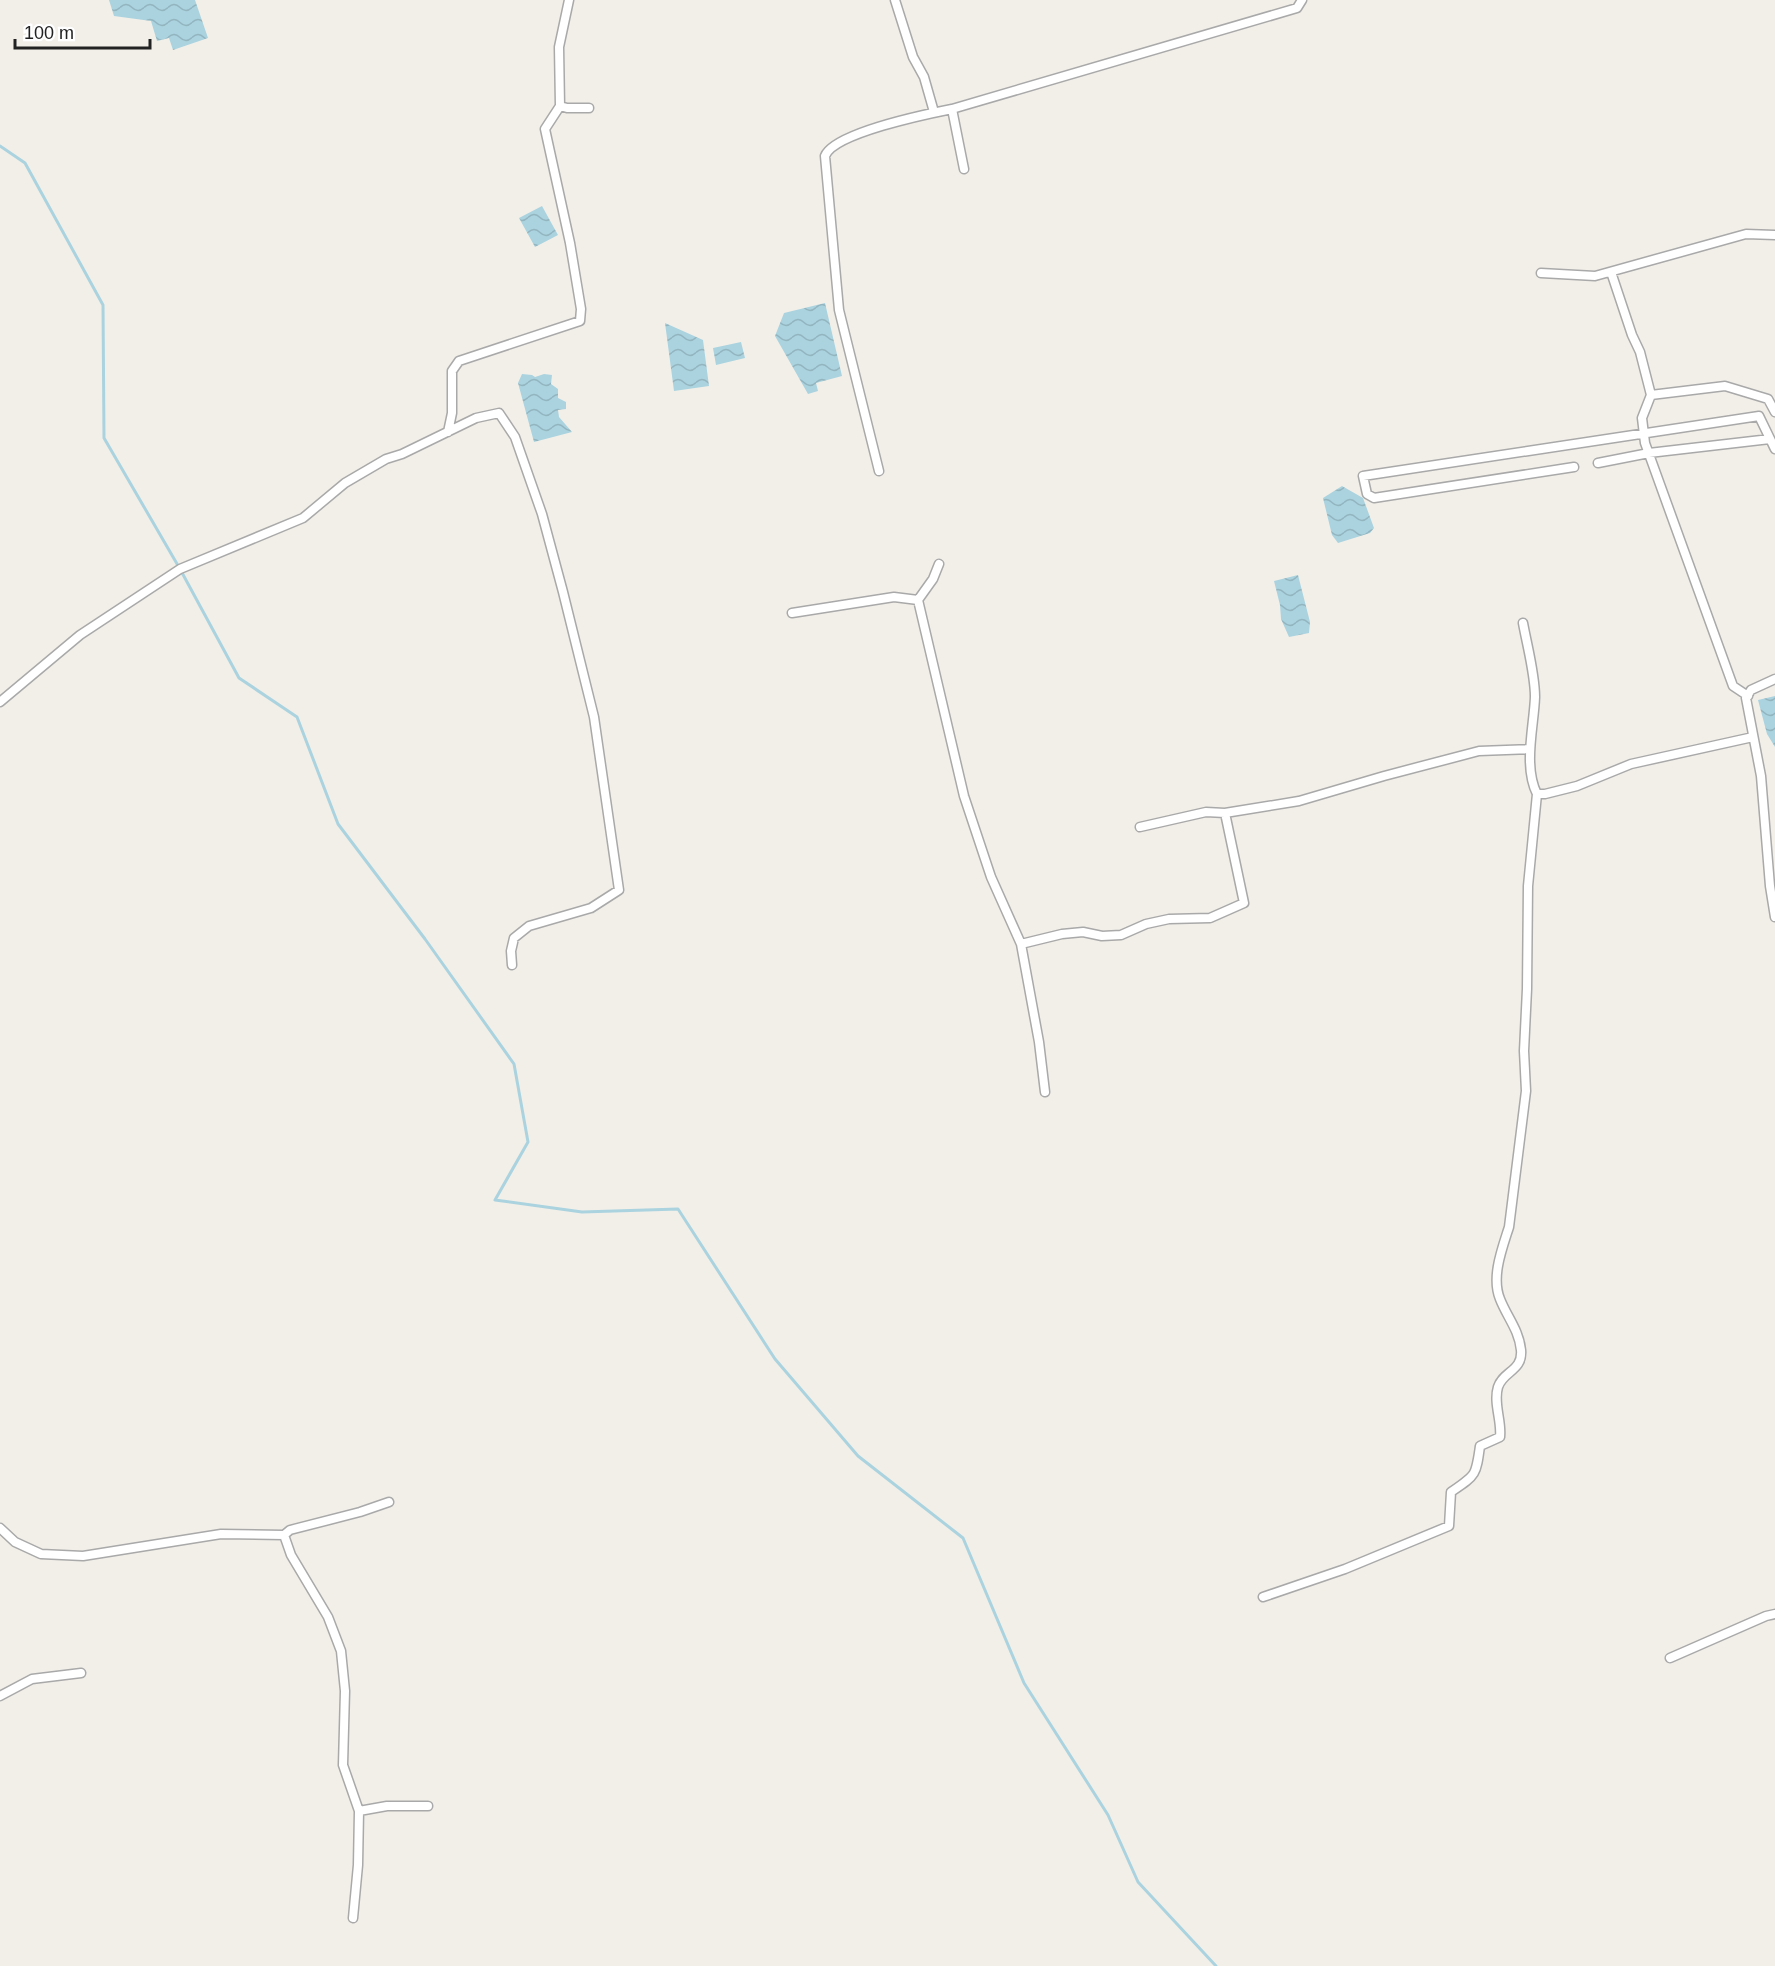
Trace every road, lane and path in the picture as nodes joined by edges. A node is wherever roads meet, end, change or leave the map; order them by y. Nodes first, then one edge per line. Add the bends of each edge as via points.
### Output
1 (569, 0) edge
2 (895, 0) edge
3 (1302, 0) edge
4 (560, 106) junction
5 (589, 108) dead end
6 (952, 109) junction
7 (934, 112) junction
8 (964, 169) dead end
9 (1775, 235) edge
10 (1611, 272) junction
11 (1541, 273) dead end
12 (1651, 395) junction
13 (1775, 412) edge
14 (448, 432) junction
15 (1644, 433) junction
16 (1770, 440) junction
17 (1775, 449) edge
18 (1649, 453) junction
19 (1598, 463) dead end
20 (1574, 467) dead end
21 (879, 471) dead end
22 (939, 564) dead end
23 (918, 600) junction
24 (792, 613) dead end
25 (1523, 623) dead end
26 (1775, 679) edge
27 (1748, 696) junction
28 (0, 702) edge
29 (1753, 737) junction
30 (1530, 749) junction
31 (1537, 794) junction
32 (1225, 813) junction
33 (1140, 827) dead end
34 (1775, 917) edge
35 (1021, 944) junction
36 (512, 965) dead end
37 (1045, 1092) dead end
38 (389, 1502) dead end
39 (0, 1528) edge
40 (284, 1535) junction
41 (1263, 1597) dead end
42 (1775, 1614) edge
43 (1670, 1658) dead end
44 (81, 1673) dead end
45 (0, 1696) edge
46 (428, 1806) dead end
47 (359, 1811) junction
48 (353, 1918) dead end

1 - 4 street via 559,48
2 - 7 street
3 - 6 street via 1297,8
4 - 5 street
4 - 14 street via 545,129 570,243 580,321 459,362 452,371
6 - 7 street
6 - 8 street
7 - 21 street via 854,135 828,149 825,156 839,310
9 - 10 street via 1746,234
10 - 11 street via 1595,276
10 - 12 street
12 - 13 street via 1725,386 1768,399
12 - 15 street via 1641,418
14 - 28 street via 386,459 345,483 303,518 180,569 80,635
14 - 36 street via 476,418 499,413 515,437 542,514 594,717 619,890 591,908 530,926 514,938
15 - 16 street via 1759,416
15 - 18 street
15 - 20 street via 1363,476 1367,494 1374,498
16 - 17 street
16 - 18 street
18 - 19 street
18 - 27 street via 1733,686
22 - 23 street
23 - 24 street via 894,597
23 - 35 street via 963,796 991,877
25 - 30 street via 1535,694
26 - 27 street via 1751,690
27 - 29 street
29 - 31 street via 1631,764 1577,786
29 - 34 street via 1761,776
30 - 31 street
30 - 32 street via 1479,751 1299,801
31 - 41 street via 1528,886 1526,1091 1509,1227 1497,1275 1499,1297 1518,1334 1521,1352 1518,1365 1498,1388 1500,1437 1480,1446 1473,1477 1451,1492 1449,1526 1345,1569
32 - 33 street via 1206,812
32 - 35 street via 1245,903 1210,918 1168,919 1121,935 1083,932
35 - 37 street via 1040,1042
38 - 40 street
39 - 40 street via 15,1542 41,1554 83,1556 221,1534
40 - 47 street via 291,1555 328,1617 341,1650 345,1690 343,1765
42 - 43 street
44 - 45 street via 32,1678
46 - 47 street
47 - 48 street

